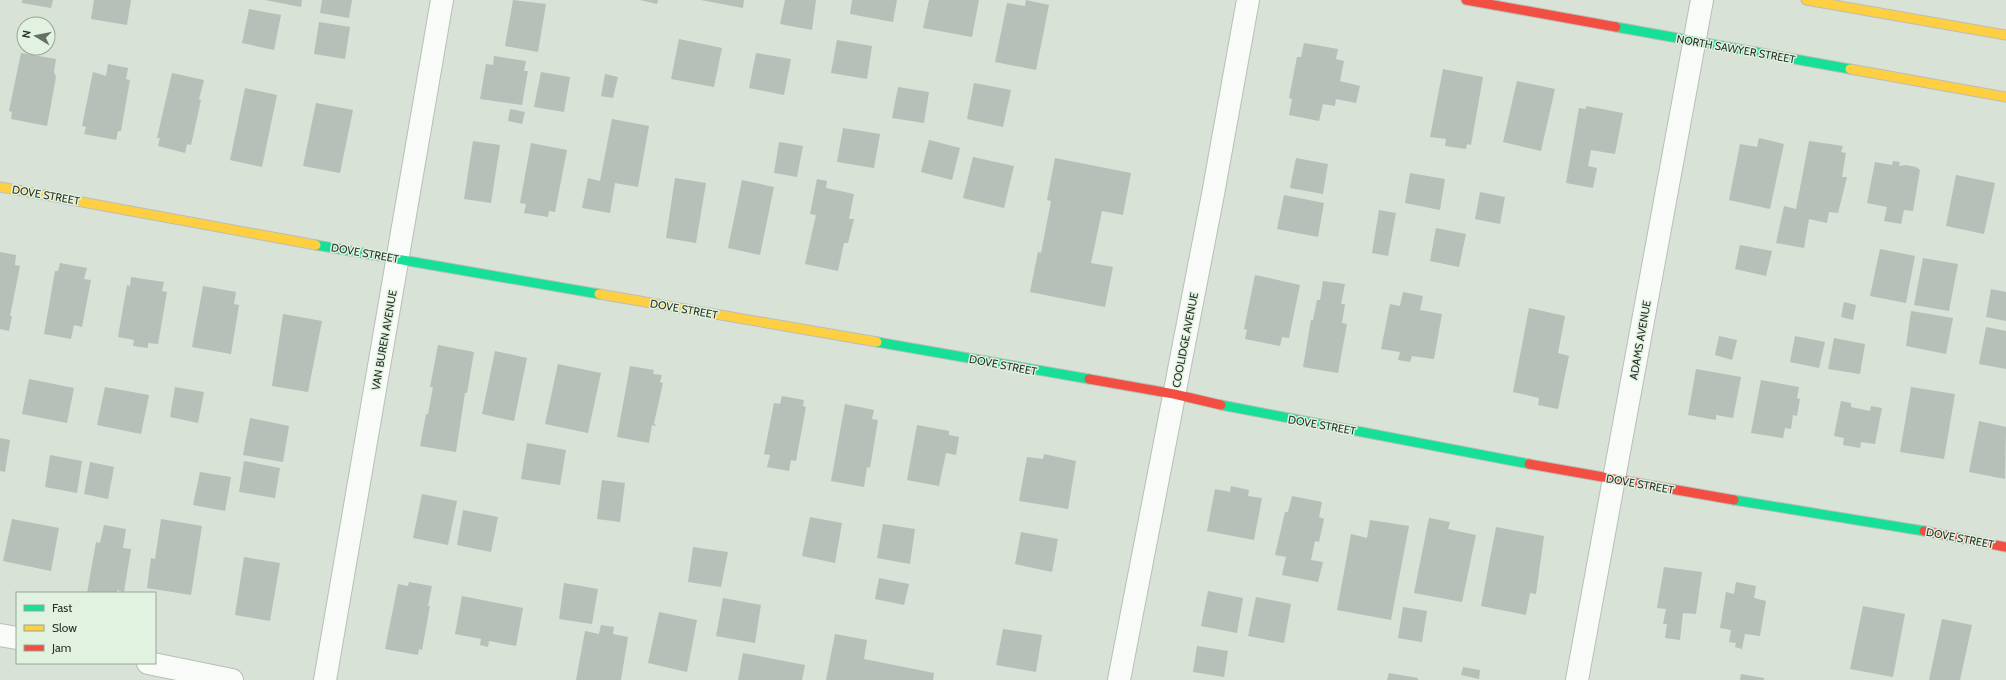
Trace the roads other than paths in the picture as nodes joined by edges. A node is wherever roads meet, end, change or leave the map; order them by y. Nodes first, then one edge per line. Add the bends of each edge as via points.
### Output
1 (442, 0) edge
2 (1248, 0) edge
3 (1466, 0) edge
4 (1702, 0) edge
5 (1806, 0) edge
6 (2006, 35) edge
7 (1695, 42) junction
8 (2006, 97) edge
9 (0, 187) edge
10 (397, 259) junction
11 (1174, 394) junction
12 (1615, 480) junction
13 (2006, 547) edge
14 (0, 635) edge
15 (16, 638) edge
16 (153, 664) edge
17 (232, 680) edge
18 (325, 680) edge
19 (1119, 680) edge
20 (1577, 680) edge

1 - 10 street, VAN BUREN AVENUE
2 - 11 street, COOLIDGE AVENUE
3 - 7 street, NORTH SAWYER STREET
4 - 7 street, ADAMS AVENUE
5 - 6 street
7 - 8 street, NORTH SAWYER STREET
7 - 12 street, ADAMS AVENUE
9 - 10 street, DOVE STREET
10 - 11 street, DOVE STREET
10 - 18 street, VAN BUREN AVENUE
11 - 12 street, DOVE STREET via 1246,411
11 - 19 street, COOLIDGE AVENUE
12 - 13 street, DOVE STREET
12 - 20 street, ADAMS AVENUE
14 - 15 street
16 - 17 street

